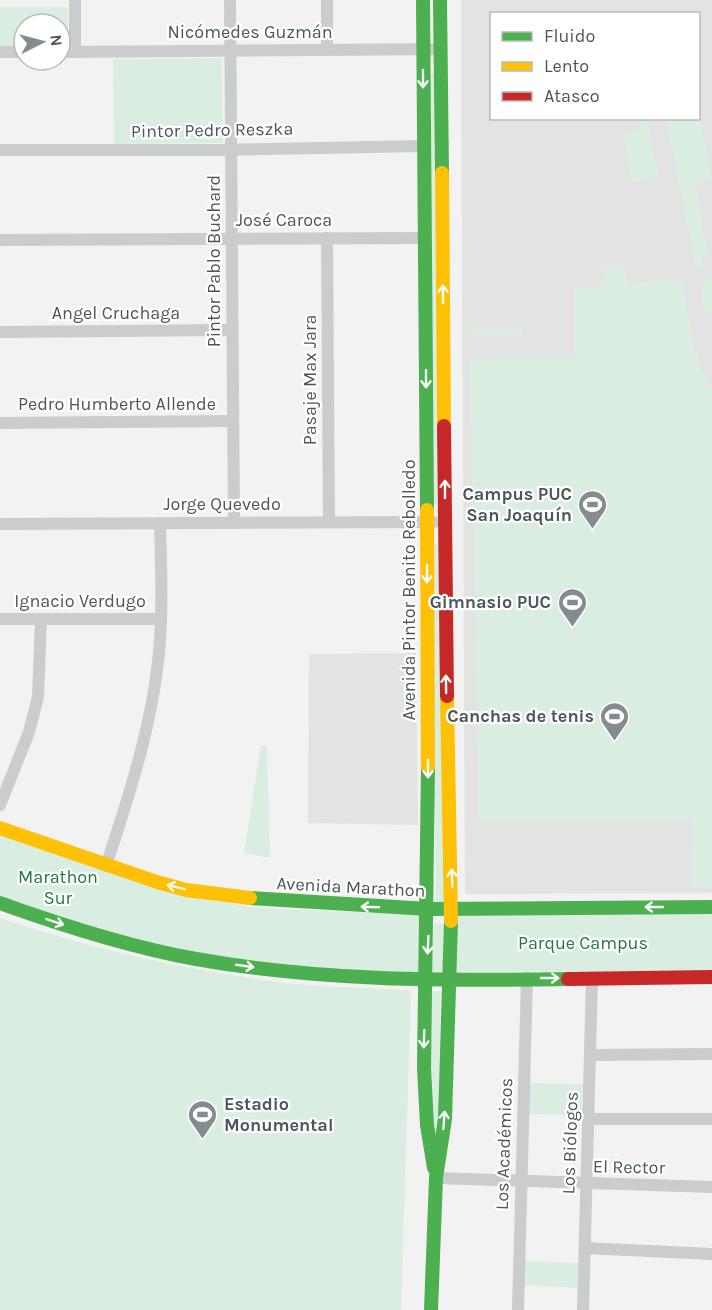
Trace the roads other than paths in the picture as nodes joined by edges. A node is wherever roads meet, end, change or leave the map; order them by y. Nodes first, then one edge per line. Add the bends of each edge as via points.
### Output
1 (75, 0) edge
2 (230, 0) edge
3 (327, 0) edge
4 (423, 0) edge
5 (440, 0) edge
6 (423, 49) junction
7 (441, 49) junction
8 (231, 50) junction
9 (327, 50) junction
10 (72, 51) edge
11 (75, 51) junction
12 (424, 146) junction
13 (231, 149) junction
14 (0, 150) edge
15 (327, 238) junction
16 (424, 238) junction
17 (232, 239) junction
18 (0, 240) edge
19 (233, 330) junction
20 (0, 332) edge
21 (234, 421) junction
22 (0, 423) edge
23 (234, 522) junction
24 (329, 522) junction
25 (427, 522) junction
26 (445, 522) junction
27 (160, 523) junction
28 (0, 524) edge
29 (0, 619) edge
30 (41, 619) junction
31 (161, 619) junction
32 (0, 805) edge
33 (0, 828) edge
34 (106, 866) junction
35 (0, 903) edge
36 (712, 907) edge
37 (451, 908) junction
38 (428, 909) junction
39 (712, 977) edge
40 (526, 978) junction
41 (592, 978) junction
42 (449, 979) junction
43 (426, 980) junction
44 (712, 1054) edge
45 (590, 1055) junction
46 (588, 1119) junction
47 (712, 1119) edge
48 (436, 1178) junction
49 (521, 1182) junction
50 (586, 1184) junction
51 (712, 1187) edge
52 (585, 1248) junction
53 (712, 1254) edge
54 (431, 1310) edge
55 (518, 1310) edge
56 (583, 1310) edge

1 - 11 street
2 - 8 street, Pintor Pablo Buchard
3 - 9 street
4 - 6 street, Avenida Pintor Benito Rebolledo
5 - 7 street, Avenida Pintor Benito Rebolledo
6 - 7 street, Nicómedes Guzmán
6 - 9 street, Nicómedes Guzmán
6 -> 12 street, Avenida Pintor Benito Rebolledo
26 -> 7 street, Avenida Pintor Benito Rebolledo
8 - 9 street, Nicómedes Guzmán
8 - 11 street, Nicómedes Guzmán
8 - 13 street, Pintor Pablo Buchard
10 - 11 street, Nicómedes Guzmán
12 - 13 street, Pintor Pedro Reszka
12 - 16 street, Avenida Pintor Benito Rebolledo
13 - 14 street, Pintor Pedro Reszka
13 - 17 street, Pintor Pablo Buchard
15 - 16 street, José Caroca
15 - 17 street, José Caroca
15 - 24 street, Pasaje Max Jara
16 -> 25 street, Avenida Pintor Benito Rebolledo
17 - 18 street, José Caroca
17 - 19 street, Pintor Pablo Buchard
19 - 20 street, Angel Cruchaga
19 - 21 street, Pintor Pablo Buchard
21 - 22 street, Pedro Humberto Allende
21 - 23 street, Pintor Pablo Buchard
23 - 24 street, Jorge Quevedo
23 - 27 street, Jorge Quevedo
24 - 25 street, Jorge Quevedo
25 - 26 street, Jorge Quevedo
25 -> 38 street, Avenida Pintor Benito Rebolledo
37 -> 26 street, Avenida Pintor Benito Rebolledo
27 - 28 street, Jorge Quevedo
27 - 31 street
29 - 30 street, Ignacio Verdugo
30 - 31 street, Ignacio Verdugo
30 - 32 street via 38,697 29,732
31 - 34 street via 158,663 142,753
33 - 34 street, Avenida Marathon
38 -> 34 street, Avenida Marathon via 310,904 186,890
35 -> 43 street via 90,933 198,959 305,974
36 -> 37 street, Avenida Marathon
37 - 38 street, Avenida Marathon
37 - 42 street, Avenida Pintor Benito Rebolledo
38 -> 43 street, Avenida Pintor Benito Rebolledo
39 - 41 street
40 -> 41 street
40 - 42 street
40 - 49 street, Los Académicos
41 - 45 street, Los Biólogos
42 - 43 street
48 -> 42 street, Avenida Pintor Benito Rebolledo via 445,1119
43 -> 48 street, Avenida Pintor Benito Rebolledo via 425,1106
44 - 45 street
45 - 46 street, Los Biólogos
46 - 47 street
46 - 50 street, Los Biólogos
48 - 49 street, El Rector
48 - 54 street, Avenida Pintor Benito Rebolledo
49 - 50 street, El Rector
49 - 55 street, Los Académicos
50 - 51 street, El Rector
50 - 52 street, Los Biólogos
52 - 53 street
52 - 56 street, Los Biólogos

